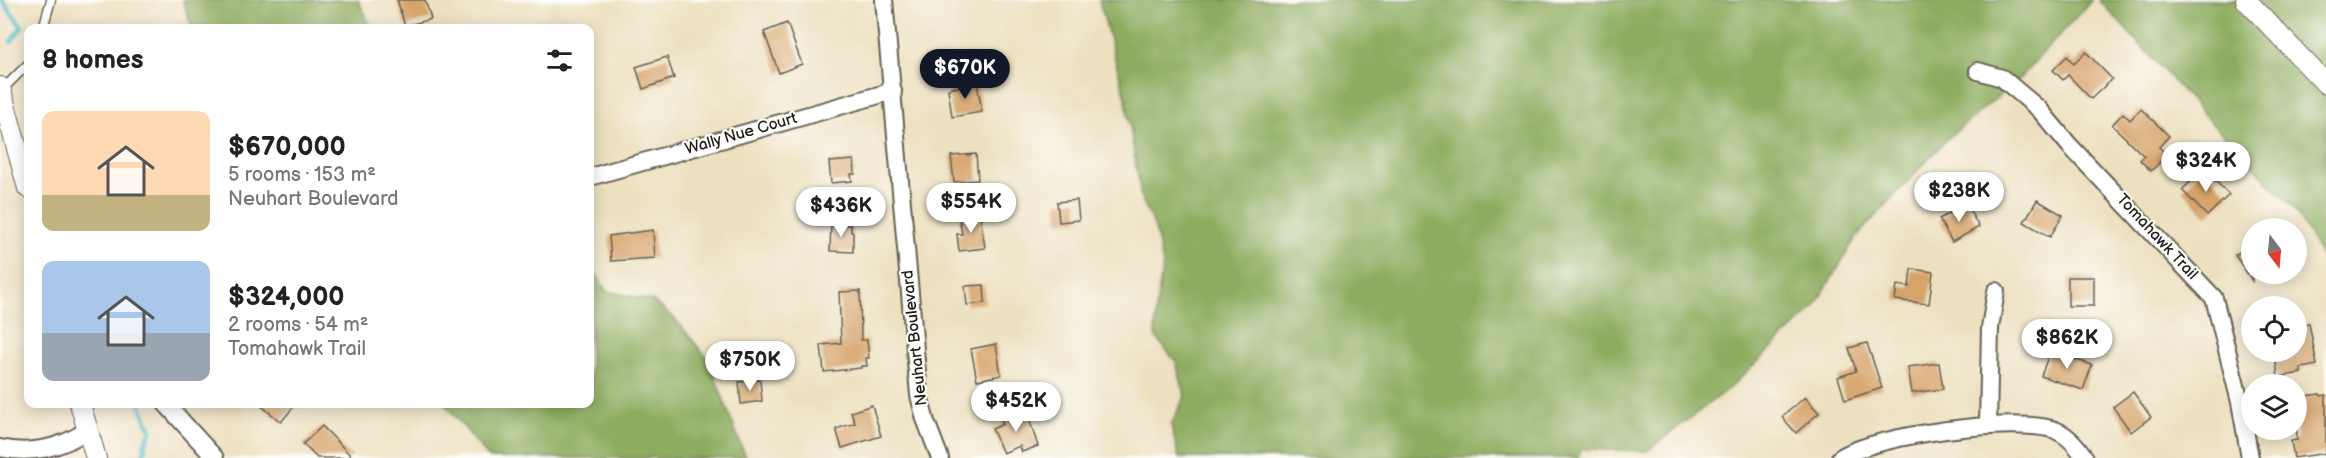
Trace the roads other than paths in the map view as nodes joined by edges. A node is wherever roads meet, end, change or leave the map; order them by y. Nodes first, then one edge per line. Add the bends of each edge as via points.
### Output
1 (51, 0) edge
2 (884, 0) edge
3 (2246, 0) edge
4 (45, 24) edge
5 (24, 68) edge
6 (1978, 71) dead end
7 (2326, 84) edge
8 (1, 89) edge
9 (892, 92) junction
10 (24, 173) edge
11 (594, 176) edge
12 (1996, 291) dead end
13 (81, 408) edge
14 (170, 408) edge
15 (1988, 425) junction
16 (87, 430) junction
17 (0, 448) edge
18 (96, 458) edge
19 (215, 458) edge
20 (940, 458) edge
21 (1840, 458) edge
22 (2085, 458) edge
23 (2250, 458) edge

1 - 4 lane
2 - 9 street, Neuhart Boulevard
3 - 7 street
5 - 8 lane
6 - 23 street, Tomahawk Trail via 2002,78 2039,109 2214,297
8 - 10 street
9 - 11 street, Wally Nue Court
9 - 20 street, Neuhart Boulevard via 919,395
12 - 15 street via 1990,328
13 - 16 street
14 - 19 street
15 - 21 street via 1879,442
15 - 22 street via 2024,424 2056,431 2076,445
16 - 17 street via 71,441 47,449
16 - 18 street

